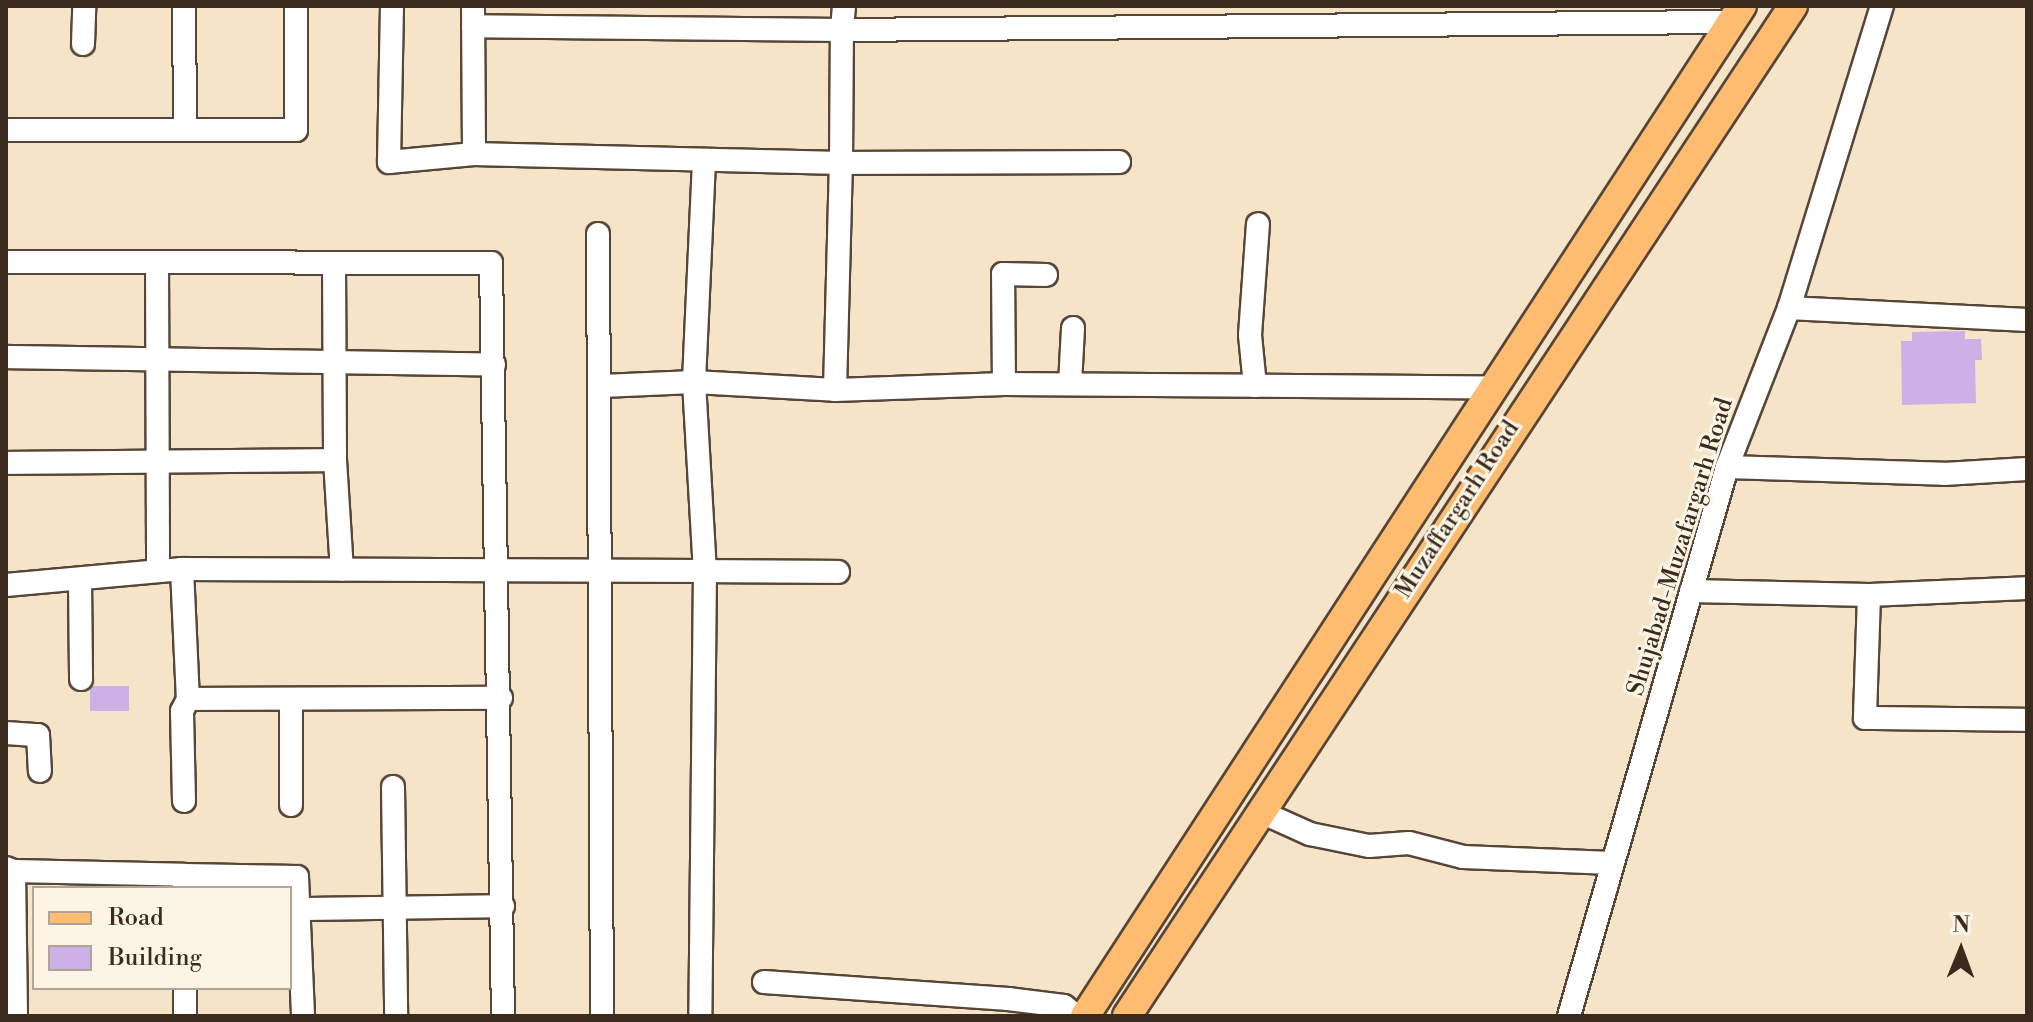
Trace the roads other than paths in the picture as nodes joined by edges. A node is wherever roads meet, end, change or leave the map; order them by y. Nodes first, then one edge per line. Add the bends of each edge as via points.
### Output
1 (84, 6) edge
2 (184, 6) edge
3 (296, 6) edge
4 (392, 6) edge
5 (844, 6) edge
6 (1793, 6) edge
7 (1882, 6) edge
8 (1737, 14) edge
9 (473, 16) edge
10 (1073, 16) edge
11 (1299, 16) edge
12 (1367, 16) edge
13 (969, 17) edge
14 (842, 30) junction
15 (83, 44) dead end
16 (6, 130) edge
17 (185, 130) junction
18 (474, 154) junction
19 (704, 161) junction
20 (1119, 162) dead end
21 (841, 163) junction
22 (1258, 224) dead end
23 (598, 234) dead end
24 (6, 262) edge
25 (157, 262) junction
26 (334, 263) junction
27 (1046, 275) dead end
28 (1789, 308) junction
29 (2027, 320) edge
30 (1073, 328) dead end
31 (6, 357) edge
32 (156, 360) junction
33 (334, 361) junction
34 (494, 365) junction
35 (694, 382) junction
36 (1004, 384) junction
37 (1070, 384) junction
38 (602, 386) junction
39 (1255, 386) junction
40 (1491, 387) junction
41 (835, 390) junction
42 (158, 458) junction
43 (335, 460) junction
44 (6, 463) edge
45 (1727, 467) junction
46 (2027, 469) edge
47 (499, 567) junction
48 (182, 569) junction
49 (158, 570) junction
50 (342, 570) junction
51 (602, 571) junction
52 (705, 571) junction
53 (838, 572) dead end
54 (80, 580) junction
55 (6, 585) edge
56 (2027, 588) edge
57 (1691, 591) junction
58 (1869, 595) junction
59 (81, 679) dead end
60 (501, 698) junction
61 (188, 699) junction
62 (291, 699) junction
63 (2027, 720) edge
64 (6, 733) edge
65 (40, 771) dead end
66 (393, 787) dead end
67 (184, 801) dead end
68 (291, 805) dead end
69 (1261, 812) junction
70 (1612, 863) junction
71 (10, 870) edge
72 (184, 882) edge
73 (503, 906) junction
74 (394, 908) junction
75 (300, 909) junction
76 (764, 982) dead end
77 (185, 990) edge
78 (1016, 1008) edge
79 (16, 1016) edge
80 (185, 1016) edge
81 (303, 1016) edge
82 (396, 1016) edge
83 (503, 1016) edge
84 (602, 1016) edge
85 (700, 1016) edge
86 (1076, 1016) edge
87 (1085, 1016) edge
88 (1127, 1016) edge
89 (1569, 1016) edge

1 - 15 street
2 - 17 street
3 - 17 street via 296,130
4 - 18 street via 389,162
5 - 14 street
6 - 69 main road, Muzaffargarh Road
7 - 28 street, Shujabad-Muzafargarh Road
8 - 12 street
8 - 40 main road, Muzaffargarh Road
9 - 14 street
9 - 18 street
10 - 11 street
10 - 13 street
11 - 12 street
13 - 14 street
14 - 21 street
16 - 17 street
18 - 19 street
19 - 21 street
19 - 35 street
20 - 21 street
21 - 41 street
22 - 39 street via 1250,335
23 - 38 street
24 - 25 street
25 - 26 street
25 - 32 street
26 - 33 street
26 - 34 street via 491,263
27 - 36 street via 1003,274
28 - 29 street
28 - 45 street, Shujabad-Muzafargarh Road
30 - 37 street
31 - 32 street
32 - 33 street
32 - 42 street
33 - 34 street
33 - 43 street
34 - 47 street
35 - 38 street
35 - 41 street
35 - 52 street
36 - 37 street
36 - 41 street
37 - 39 street
38 - 51 street
39 - 40 street
40 - 87 main road, Muzaffargarh Road
42 - 43 street
42 - 44 street
42 - 49 street
43 - 50 street
45 - 46 street via 1944,474
45 - 57 street, Shujabad-Muzafargarh Road
47 - 50 street
47 - 51 street
47 - 60 street
48 - 49 street
48 - 50 street
48 - 61 street
49 - 54 street
51 - 52 street
51 - 84 street
52 - 53 street
52 - 85 street
54 - 55 street
54 - 59 street
56 - 58 street
57 - 58 street
57 - 70 street, Shujabad-Muzafargarh Road
58 - 63 street via 1865,718
60 - 62 street
60 - 73 street
61 - 62 street
61 - 67 street via 182,711
62 - 68 street
64 - 65 street via 38,735
66 - 74 street
69 - 70 street via 1310,834 1369,846 1409,843 1463,857
69 - 88 main road, Muzaffargarh Road
70 - 89 street, Shujabad-Muzafargarh Road
71 - 72 street
71 - 79 street
72 - 75 street via 293,874 300,884
73 - 74 street
73 - 83 street
74 - 75 street
74 - 82 street
75 - 81 street
76 - 78 street
77 - 80 street
78 - 86 street via 1064,1006

